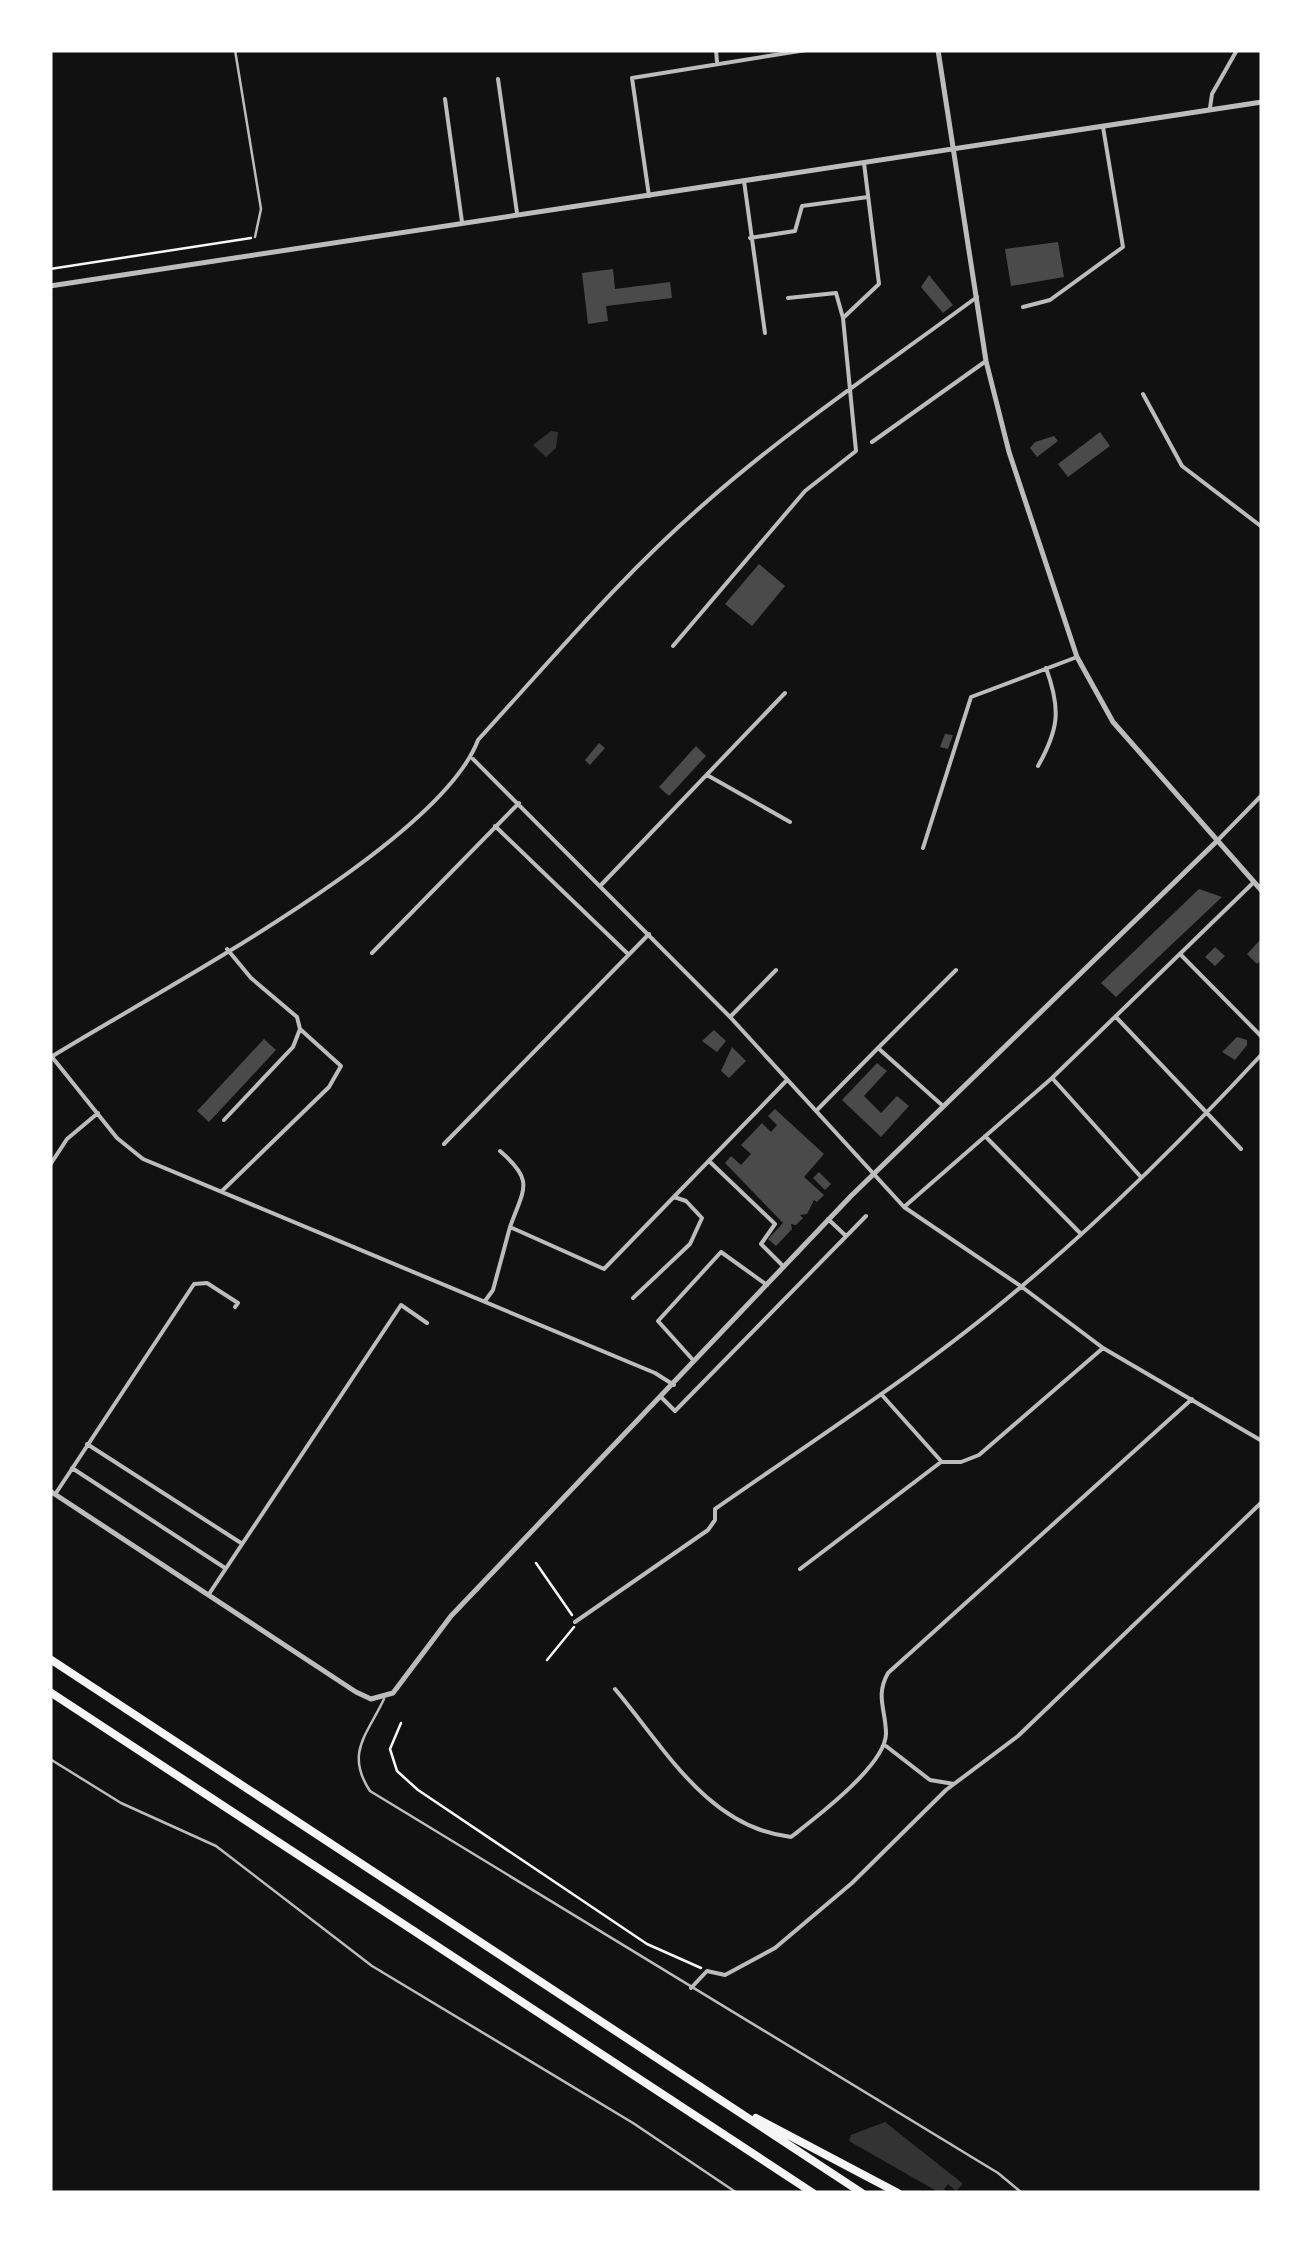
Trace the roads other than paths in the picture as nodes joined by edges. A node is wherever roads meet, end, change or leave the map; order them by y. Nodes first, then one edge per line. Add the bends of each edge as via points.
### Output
1 (235, 50) edge
2 (716, 50) edge
3 (806, 50) edge
4 (938, 50) edge
5 (1237, 50) edge
6 (717, 62) junction
7 (498, 79) dead end
8 (445, 98) dead end
9 (1262, 102) edge
10 (1210, 110) junction
11 (1104, 127) junction
12 (954, 149) junction
13 (864, 164) junction
14 (744, 181) junction
15 (649, 196) junction
16 (868, 196) junction
17 (517, 214) junction
18 (462, 222) junction
19 (252, 237) road end
20 (750, 238) junction
21 (50, 286) edge
22 (976, 296) junction
23 (788, 298) dead end
24 (1024, 308) dead end
25 (844, 318) junction
26 (765, 334) dead end
27 (986, 361) junction
28 (850, 386) junction
29 (1143, 394) dead end
30 (872, 442) dead end
31 (1262, 527) edge
32 (673, 646) dead end
33 (1078, 658) junction
34 (1046, 668) junction
35 (785, 693) dead end
36 (472, 758) junction
37 (1038, 766) dead end
38 (707, 775) junction
39 (1262, 795) edge
40 (519, 803) junction
41 (790, 822) dead end
42 (495, 826) junction
43 (1217, 841) junction
44 (924, 848) dead end
45 (1254, 882) junction
46 (602, 884) junction
47 (1262, 891) edge
48 (649, 934) junction
49 (227, 949) junction
50 (372, 953) dead end
51 (627, 953) junction
52 (1181, 955) junction
53 (776, 970) dead end
54 (956, 970) dead end
55 (730, 1017) junction
56 (1116, 1017) junction
57 (300, 1029) junction
58 (1262, 1037) edge
59 (878, 1048) junction
60 (1262, 1054) edge
61 (51, 1057) edge
62 (1052, 1078) junction
63 (787, 1080) junction
64 (943, 1106) junction
65 (815, 1112) junction
66 (1207, 1113) junction
67 (98, 1114) junction
68 (224, 1120) dead end
69 (984, 1134) junction
70 (444, 1144) dead end
71 (1241, 1148) dead end
72 (500, 1151) dead end
73 (709, 1161) junction
74 (50, 1164) edge
75 (873, 1173) junction
76 (1140, 1176) junction
77 (223, 1190) junction
78 (674, 1196) junction
79 (904, 1207) junction
80 (866, 1216) dead end
81 (828, 1220) junction
82 (510, 1227) junction
83 (1080, 1232) junction
84 (846, 1236) junction
85 (784, 1268) junction
86 (767, 1285) junction
87 (1022, 1286) junction
88 (633, 1298) dead end
89 (485, 1301) junction
90 (235, 1307) dead end
91 (427, 1323) dead end
92 (1104, 1348) junction
93 (696, 1362) junction
94 (674, 1385) junction
95 (881, 1394) junction
96 (662, 1398) junction
97 (1192, 1399) junction
98 (1262, 1441) edge
99 (87, 1444) junction
100 (941, 1462) junction
101 (72, 1468) junction
102 (52, 1493) edge
103 (1262, 1502) edge
104 (242, 1543) junction
105 (225, 1568) junction
106 (800, 1569) dead end
107 (209, 1594) junction
108 (575, 1622) road end
109 (50, 1660) edge
110 (615, 1688) dead end
111 (50, 1692) edge
112 (384, 1698) junction
113 (884, 1744) junction
114 (50, 1759) edge
115 (954, 1784) junction
116 (691, 1988) junction
117 (717, 2098) junction
118 (737, 2193) edge
119 (813, 2193) edge
120 (862, 2193) edge
121 (898, 2193) edge
122 (1022, 2193) edge

1 - 19 lane via 260,209
2 - 6 street
3 - 6 street
4 - 12 street
5 - 10 street
6 - 15 street via 632,78
7 - 17 street
8 - 18 street
9 - 10 street
10 - 11 street
11 - 12 street
11 - 24 street via 1122,246 1050,300
12 - 13 street
12 - 22 street
13 - 14 street
13 - 16 street
14 - 15 street
14 - 20 street
15 - 17 street
16 - 20 street via 802,206 795,231
16 - 25 street via 879,287
17 - 18 street
18 - 21 street
20 - 26 street
22 - 27 street
22 - 28 street
23 - 25 street via 836,293
25 - 28 street
27 - 30 street
27 - 33 street via 1008,452
28 - 32 street via 856,451 809,487
28 - 36 street via 701,506 613,589 478,740
29 - 31 street via 1182,466
33 - 34 street
33 - 43 street via 1114,722
34 - 37 street via 1059,722
34 - 44 street via 971,696
35 - 38 street
36 - 40 street
36 - 49 street via 380,848
38 - 41 street
38 - 46 street
39 - 43 street
40 - 42 street
40 - 46 street
42 - 50 street
42 - 51 street
43 - 45 street
43 - 64 street
45 - 47 street
45 - 52 street
46 - 48 street
48 - 51 street
48 - 55 street
49 - 57 street via 297,1018
49 - 61 street
51 - 70 street
52 - 56 street
52 - 58 street
53 - 55 street
54 - 59 street
55 - 63 street
56 - 62 street
56 - 66 street
57 - 68 street via 293,1047
57 - 77 street via 340,1062 340,1072
59 - 64 street
59 - 65 street
60 - 66 street
61 - 67 street
62 - 69 street
62 - 76 street
63 - 65 street
63 - 73 street
64 - 75 street
65 - 75 street
66 - 71 street
66 - 76 street
67 - 74 street via 67,1139
67 - 77 street via 136,1155
69 - 79 street
69 - 83 street
72 - 82 street via 523,1170 526,1182
73 - 78 street
73 - 85 street via 775,1224 760,1244
75 - 79 street
75 - 81 street
76 - 83 street
77 - 89 street
78 - 82 street via 604,1268
78 - 88 street via 702,1218 690,1244
79 - 87 street
80 - 84 street
81 - 84 street
81 - 85 street
82 - 89 street
83 - 87 street
84 - 96 street via 675,1412
85 - 86 street
86 - 93 street
86 - 93 street via 726,1252 708,1266 658,1321
87 - 92 street
87 - 95 street
89 - 94 street
90 - 99 street via 206,1282 194,1284
91 - 104 street via 400,1305
92 - 97 street
92 - 100 street via 979,1455
93 - 94 street
94 - 96 street
95 - 100 street
95 - 108 street via 715,1509 708,1530
96 - 112 street via 450,1616 402,1686
97 - 98 street
97 - 113 street via 888,1673 879,1692
99 - 101 street
99 - 104 street
100 - 106 street
101 - 102 street
101 - 105 street
102 - 107 street
103 - 115 street via 1018,1736
104 - 105 street
105 - 107 street
107 - 112 street via 352,1690
109 - 117 highway
110 - 113 street via 704,1796 763,1834 791,1838 848,1788
111 - 119 highway
112 - 116 lane via 356,1756 370,1791
113 - 115 street via 930,1780
114 - 118 lane via 121,1803 216,1846 372,1966
115 - 116 street via 775,1948 725,1975 707,1971
116 - 122 lane
117 - 120 highway
117 - 121 highway

